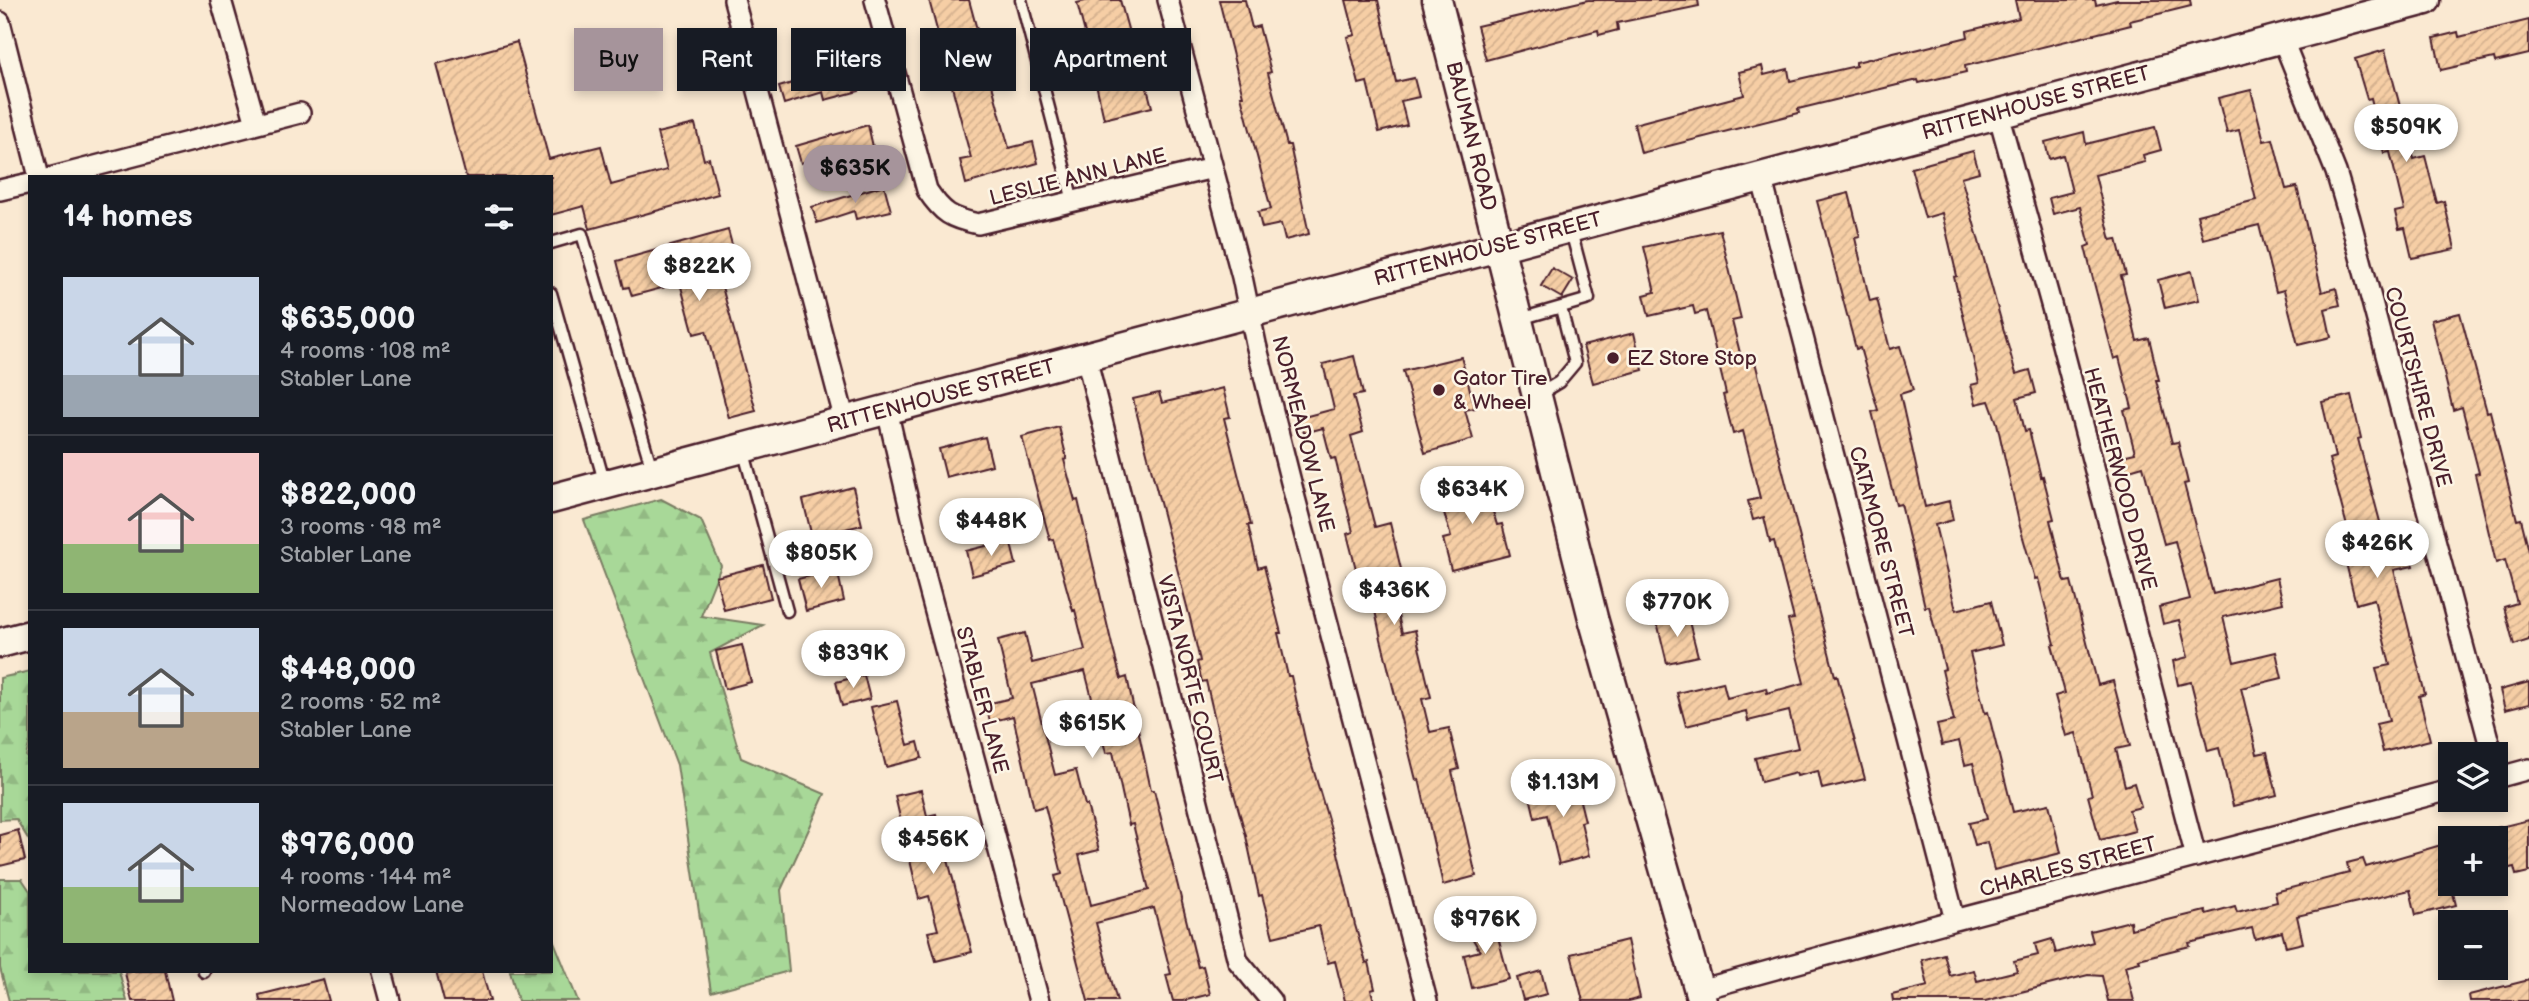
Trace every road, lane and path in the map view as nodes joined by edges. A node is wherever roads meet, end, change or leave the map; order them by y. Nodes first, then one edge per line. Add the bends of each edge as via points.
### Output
1 (221, 0) edge
2 (734, 0) edge
3 (875, 0) edge
4 (1021, 0) edge
5 (1168, 0) edge
6 (1437, 0) edge
7 (2426, 0) edge
8 (0, 22) edge
9 (2282, 38) junction
10 (300, 113) dead end
11 (1998, 113) junction
12 (256, 124) junction
13 (1213, 168) junction
14 (38, 175) edge
15 (61, 175) edge
16 (1761, 176) junction
17 (28, 183) edge
18 (0, 190) edge
19 (1073, 201) junction
20 (1570, 227) junction
21 (553, 242) edge
22 (1499, 246) junction
23 (553, 300) edge
24 (1561, 308) junction
25 (1250, 314) junction
26 (1517, 321) junction
27 (1086, 357) junction
28 (1536, 396) junction
29 (887, 410) junction
30 (845, 421) junction
31 (743, 449) junction
32 (653, 472) junction
33 (605, 485) junction
34 (553, 498) edge
35 (787, 611) dead end
36 (28, 636) edge
37 (0, 643) edge
38 (2489, 742) edge
39 (2529, 769) edge
40 (2508, 773) edge
41 (2438, 793) edge
42 (2196, 857) junction
43 (1955, 920) junction
44 (383, 973) edge
45 (1700, 995) edge
46 (390, 1001) edge
47 (1039, 1001) edge
48 (1271, 1001) edge
49 (1427, 1001) edge

1 - 12 street
2 - 30 street
3 - 19 street, LESLIE ANN LANE via 927,190 936,203 954,219 978,224
4 - 19 lane
5 - 13 street, NORMEADOW LANE
6 - 22 street, BAUMAN ROAD
7 - 9 street, RITTENHOUSE STREET
8 - 14 street
9 - 11 street, RITTENHOUSE STREET
9 - 38 street, COURTSHIRE DRIVE via 2350,219
10 - 12 street
11 - 16 street, RITTENHOUSE STREET
11 - 42 street, HEATHERWOOD DRIVE
12 - 15 street
13 - 19 street, LESLIE ANN LANE
13 - 25 street, NORMEADOW LANE
16 - 20 street, RITTENHOUSE STREET
16 - 43 street, CATAMORE STREET
17 - 18 street
20 - 22 street, RITTENHOUSE STREET
20 - 24 lane via 1589,299
21 - 32 lane via 582,234
22 - 25 street, RITTENHOUSE STREET
22 - 26 street, BAUMAN ROAD
23 - 33 lane
24 - 26 lane
24 - 28 lane via 1575,363 1559,382
25 - 27 street, RITTENHOUSE STREET
25 - 49 street, NORMEADOW LANE
26 - 28 street, BAUMAN ROAD
27 - 29 street, RITTENHOUSE STREET
27 - 48 street, VISTA NORTE COURT via 1238,961
28 - 45 street, BAUMAN ROAD via 1593,618
29 - 30 street, RITTENHOUSE STREET
29 - 47 street, STABLER LANE via 926,578
30 - 31 street, RITTENHOUSE STREET
31 - 32 street, RITTENHOUSE STREET
31 - 35 lane
32 - 33 street, RITTENHOUSE STREET
33 - 34 street, RITTENHOUSE STREET
36 - 37 street
39 - 40 street
41 - 42 street, CHARLES STREET
42 - 43 street, CHARLES STREET
43 - 45 street, CHARLES STREET
44 - 46 street

